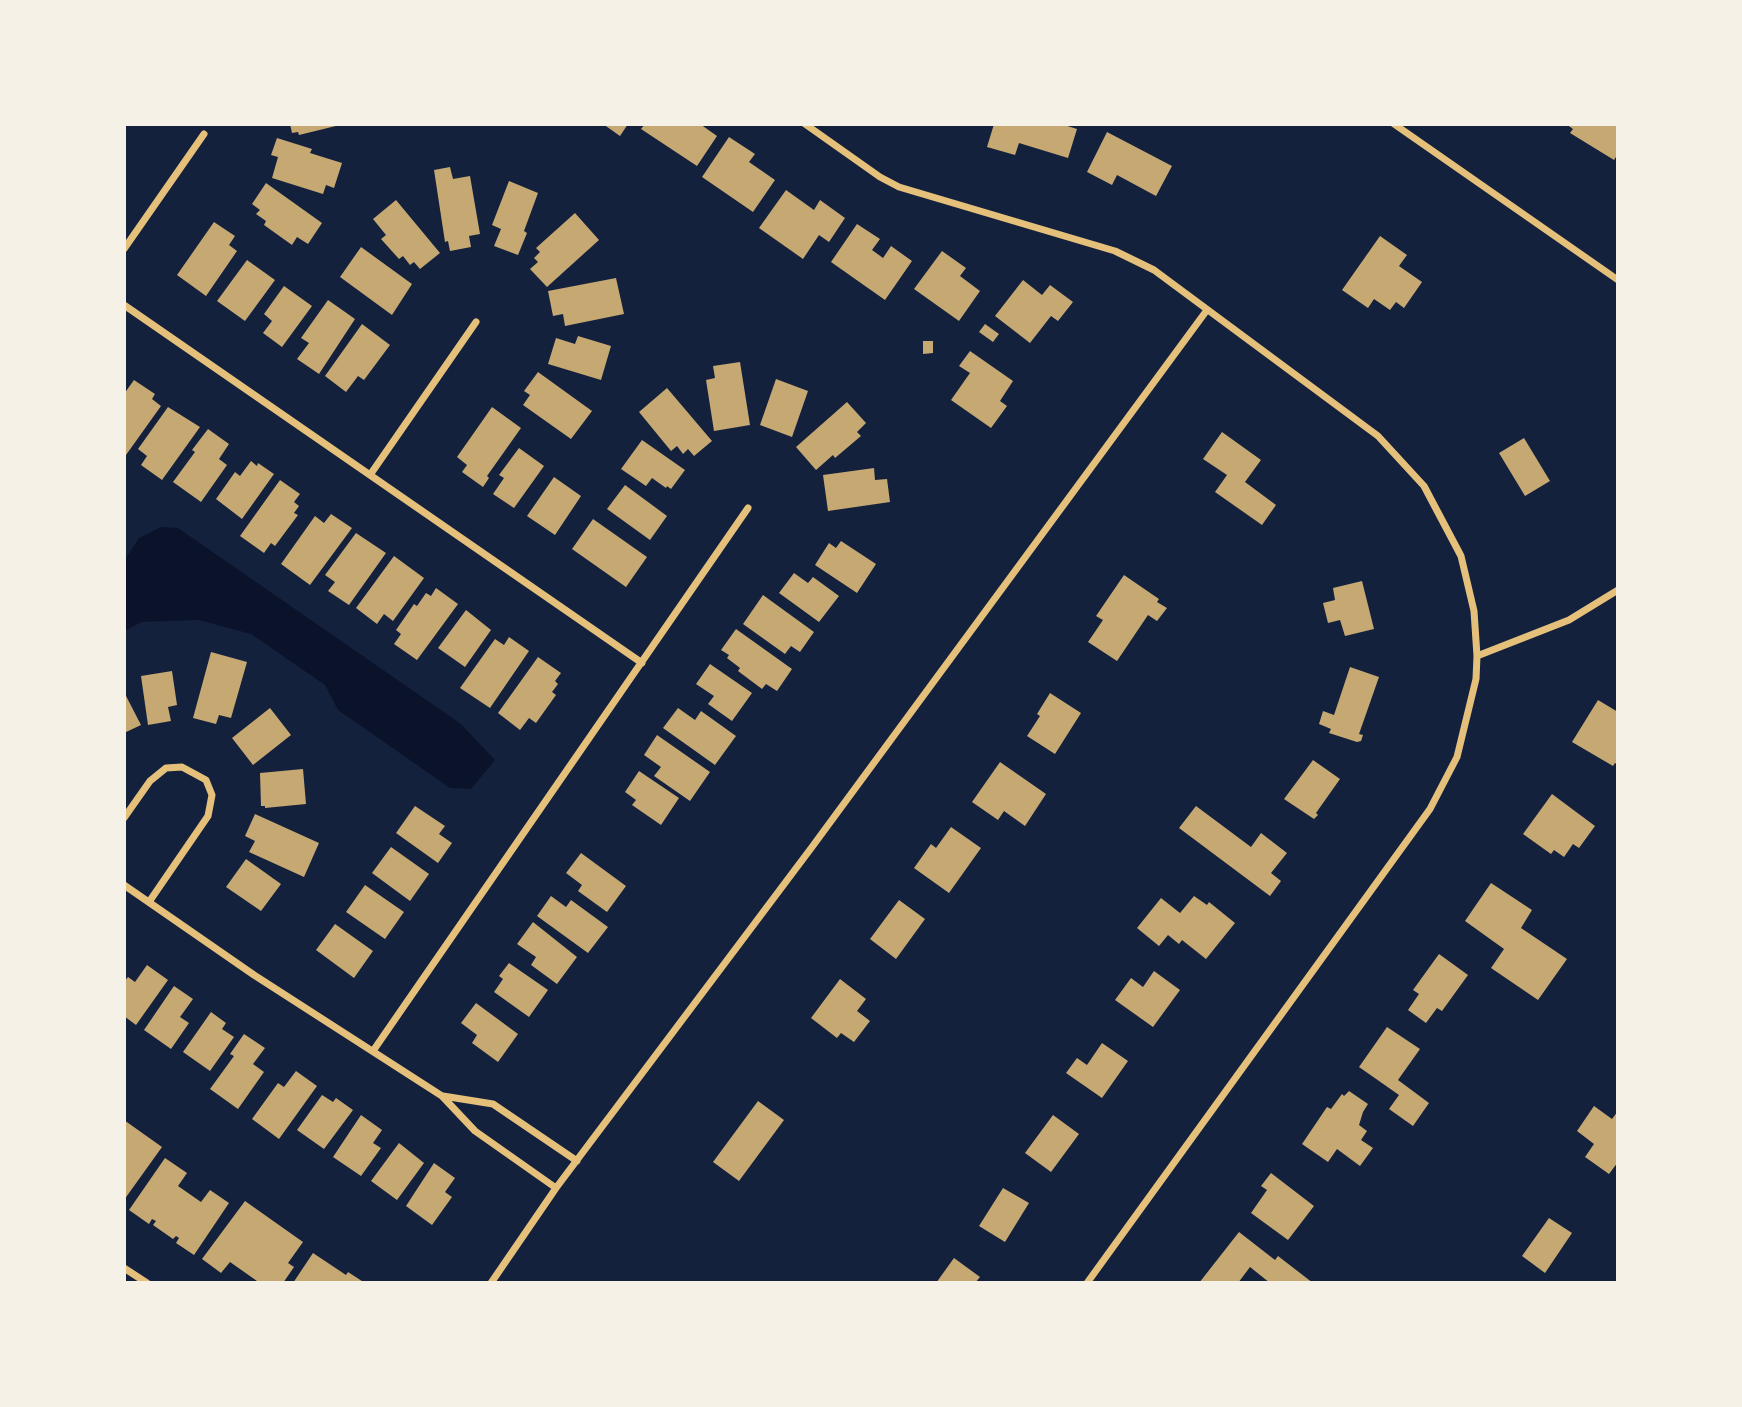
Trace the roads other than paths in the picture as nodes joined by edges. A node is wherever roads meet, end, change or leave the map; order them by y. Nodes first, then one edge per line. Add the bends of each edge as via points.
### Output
1 (805, 124) edge
2 (1394, 124) edge
3 (204, 134) dead end
4 (124, 249) edge
5 (1618, 280) edge
6 (124, 305) edge
7 (1207, 310) junction
8 (476, 322) dead end
9 (370, 475) junction
10 (748, 509) dead end
11 (1618, 590) edge
12 (1478, 656) junction
13 (642, 663) junction
14 (124, 817) edge
15 (124, 884) edge
16 (149, 902) junction
17 (373, 1051) junction
18 (442, 1096) junction
19 (577, 1161) junction
20 (556, 1188) junction
21 (124, 1268) edge
22 (147, 1283) edge
23 (491, 1283) edge
24 (1087, 1283) edge

1 - 7 street via 899,187 1115,251 1154,270
2 - 5 street
3 - 4 street
6 - 9 street
7 - 12 street via 1378,436 1424,486 1461,555 1474,611
7 - 19 street
8 - 9 street
9 - 13 street
10 - 13 street
11 - 12 street via 1569,620
12 - 24 street via 1457,757 1430,809
13 - 17 street
14 - 16 street via 150,781 166,768 181,766 206,780 212,795 208,816
15 - 16 street
16 - 17 street
17 - 18 street
18 - 19 street via 493,1104
18 - 20 street via 475,1131
19 - 20 street
20 - 23 street
21 - 22 street

